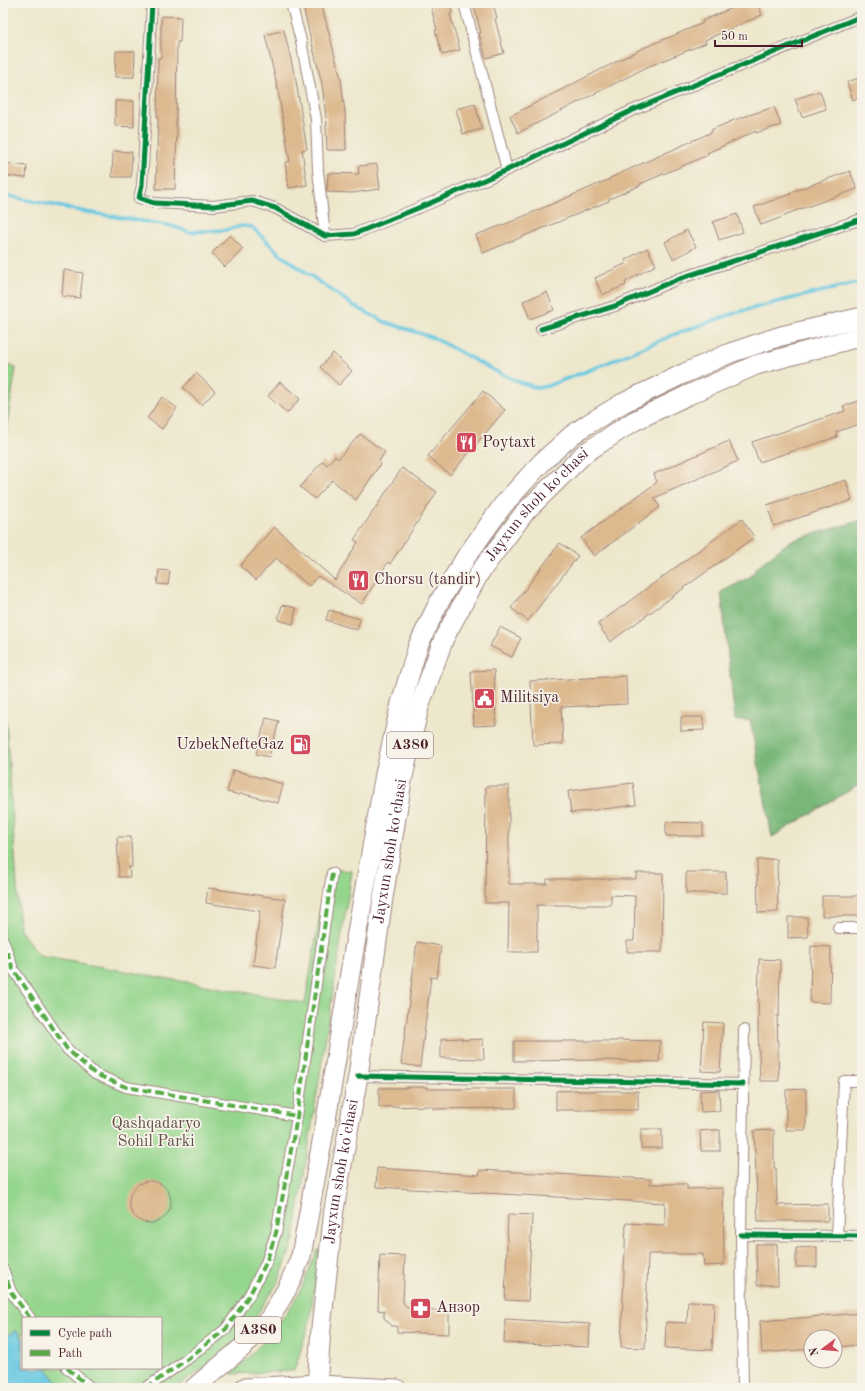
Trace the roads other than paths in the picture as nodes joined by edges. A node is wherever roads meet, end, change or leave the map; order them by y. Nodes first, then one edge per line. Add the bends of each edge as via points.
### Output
1 (152, 3) edge
2 (291, 3) edge
3 (464, 3) edge
4 (862, 16) edge
5 (507, 170) junction
6 (862, 219) edge
7 (325, 236) junction
8 (862, 317) edge
9 (541, 328) dead end
10 (862, 336) edge
11 (332, 873) dead end
12 (838, 928) dead end
13 (862, 928) edge
14 (3, 940) edge
15 (744, 1030) dead end
16 (358, 1076) junction
17 (862, 1081) edge
18 (743, 1084) junction
19 (297, 1116) junction
20 (312, 1204) junction
21 (334, 1209) junction
22 (741, 1235) junction
23 (837, 1236) junction
24 (862, 1236) edge
25 (3, 1269) edge
26 (29, 1317) edge
27 (68, 1369) edge
28 (318, 1386) edge
29 (91, 1388) edge
30 (146, 1388) edge
31 (194, 1388) edge
32 (244, 1388) edge
33 (397, 1388) edge
34 (744, 1388) edge

1 - 7 street via 142,185 139,198 154,203 214,206 252,201 275,208
2 - 7 street via 316,119
3 - 5 street
4 - 5 street via 632,111
5 - 7 street via 354,234
6 - 9 street via 678,279 615,306
8 - 20 highway, Jayxun shoh ko'chasi / A380 via 781,336 730,353 623,403 588,424 542,462 503,505 466,556 439,602 418,646 399,714 383,782
10 - 16 highway, Jayxun shoh ko'chasi / A380 via 756,365 634,421 585,452 525,512 480,572 444,638 419,707 400,789
11 - 19 street
12 - 13 street
14 - 19 street via 13,969 67,1049 96,1074 126,1087
15 - 18 street
16 - 18 street
16 - 21 highway, Jayxun shoh ko'chasi / A380
17 - 23 street via 844,1081
18 - 22 street
19 - 30 street via 276,1233 266,1263 250,1294 226,1329
20 - 21 highway
20 - 31 highway, Jayxun shoh ko'chasi / A380 via 301,1256 288,1287 270,1318 245,1345
21 - 28 highway, Jayxun shoh ko'chasi / A380 via 321,1328
22 - 23 street
22 - 34 street
23 - 24 street
25 - 26 street via 11,1292
27 - 29 street
28 - 32 highway
28 - 33 main road

